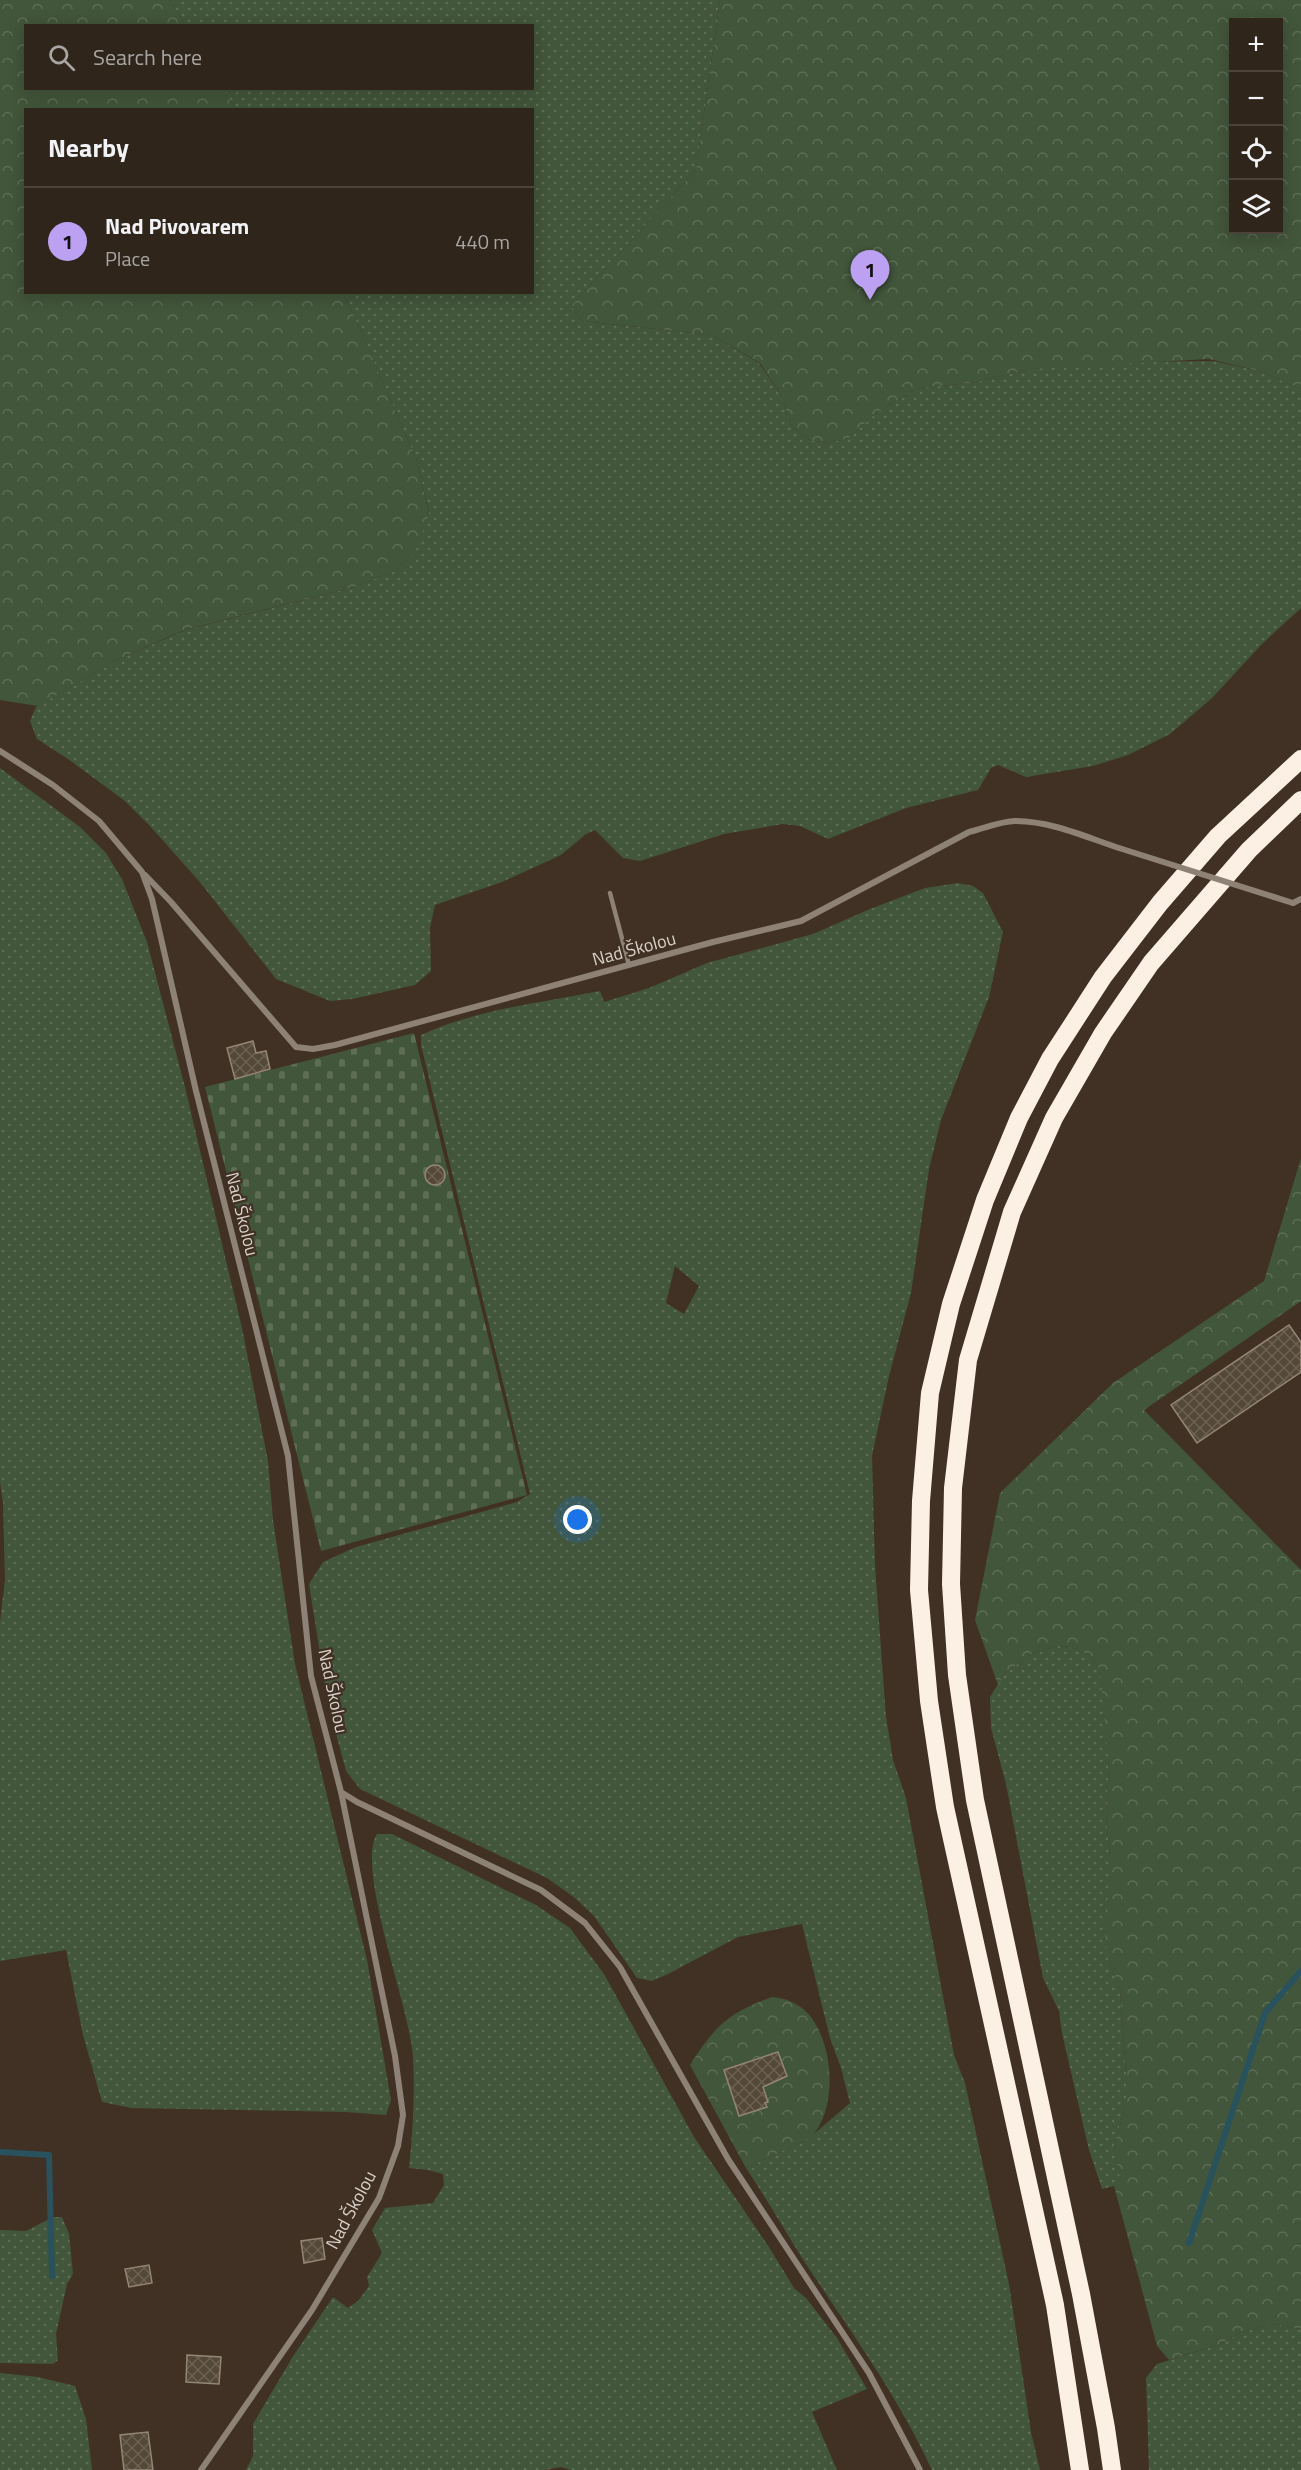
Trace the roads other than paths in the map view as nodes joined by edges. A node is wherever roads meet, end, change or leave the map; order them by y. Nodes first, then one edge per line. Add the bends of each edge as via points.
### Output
1 (0, 751) edge
2 (1301, 759) edge
3 (1301, 801) edge
4 (142, 872) junction
5 (609, 893) dead end
6 (1301, 899) edge
7 (629, 965) junction
8 (341, 1792) junction
9 (201, 2470) edge
10 (920, 2470) edge
11 (1080, 2470) edge
12 (1112, 2470) edge

1 - 4 street, Nad Školou via 99,820
2 - 11 highway via 1218,836 1160,903 1103,977 1050,1059 1019,1118 985,1200 951,1304 930,1393 919,1590 929,1701 945,1807 1055,2305
3 - 12 highway via 1249,849 1151,963 1103,1033 1054,1118 1012,1212 968,1360 953,1488 951,1584 957,1675 975,1800 1081,2294
4 - 7 street, Nad Školou via 296,1047 335,1046
4 - 8 street, Nad Školou via 152,899 288,1456 311,1676
5 - 7 lane
6 - 7 street, Nad Školou, bridge via 1293,903 1053,826 1013,821 969,832 801,921
8 - 9 street, Nad Školou via 395,2056 403,2115 398,2146 379,2198 312,2310
8 - 10 street via 541,1890 585,1923 620,1967 728,2159 869,2373

